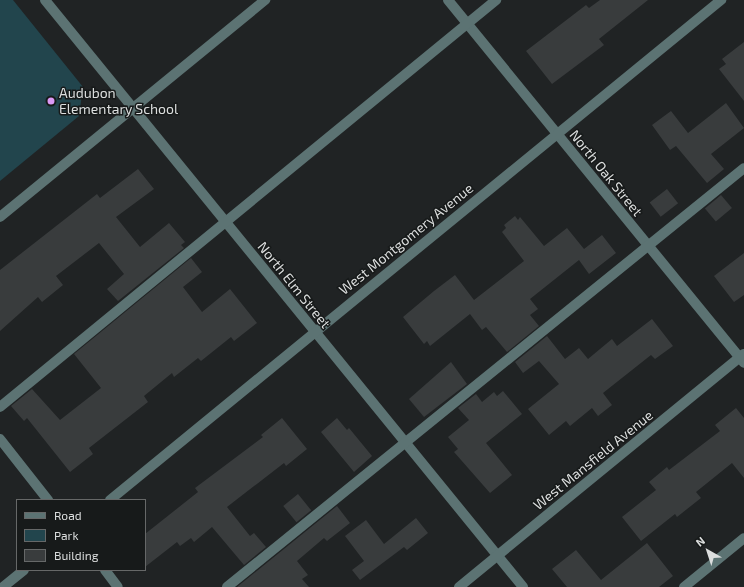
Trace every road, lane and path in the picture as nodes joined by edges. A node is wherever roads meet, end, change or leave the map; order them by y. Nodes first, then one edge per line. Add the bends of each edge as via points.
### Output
1 (45, 0) edge
2 (265, 0) edge
3 (448, 0) edge
4 (496, 0) edge
5 (721, 0) edge
6 (467, 23) junction
7 (133, 108) junction
8 (556, 134) junction
9 (744, 168) edge
10 (0, 217) edge
11 (224, 222) junction
12 (648, 246) junction
13 (314, 332) junction
14 (743, 358) edge
15 (0, 407) edge
16 (0, 439) edge
17 (404, 443) junction
18 (47, 499) edge
19 (111, 499) edge
20 (744, 538) edge
21 (497, 556) junction
22 (23, 571) edge
23 (106, 571) edge
24 (3, 587) edge
25 (118, 587) edge
26 (227, 587) edge
27 (459, 587) edge
28 (523, 587) edge
29 (684, 587) edge

1 - 7 street, North Elm Street
2 - 7 street
3 - 6 street, North Oak Street
4 - 6 street
5 - 8 street, West Montgomery Avenue
6 - 8 street, North Oak Street
6 - 11 street
7 - 10 street
7 - 11 street, North Elm Street
8 - 12 street, North Oak Street
8 - 13 street, West Montgomery Avenue
9 - 12 street
11 - 13 street, North Elm Street
11 - 15 street
12 - 14 street, North Oak Street
12 - 17 street
13 - 17 street, North Elm Street
13 - 19 street, West Montgomery Avenue
14 - 21 street, West Mansfield Avenue
16 - 18 street
17 - 21 street, North Elm Street
17 - 26 street
20 - 29 street
21 - 27 street, West Mansfield Avenue
21 - 28 street, North Elm Street
22 - 24 street
23 - 25 street

